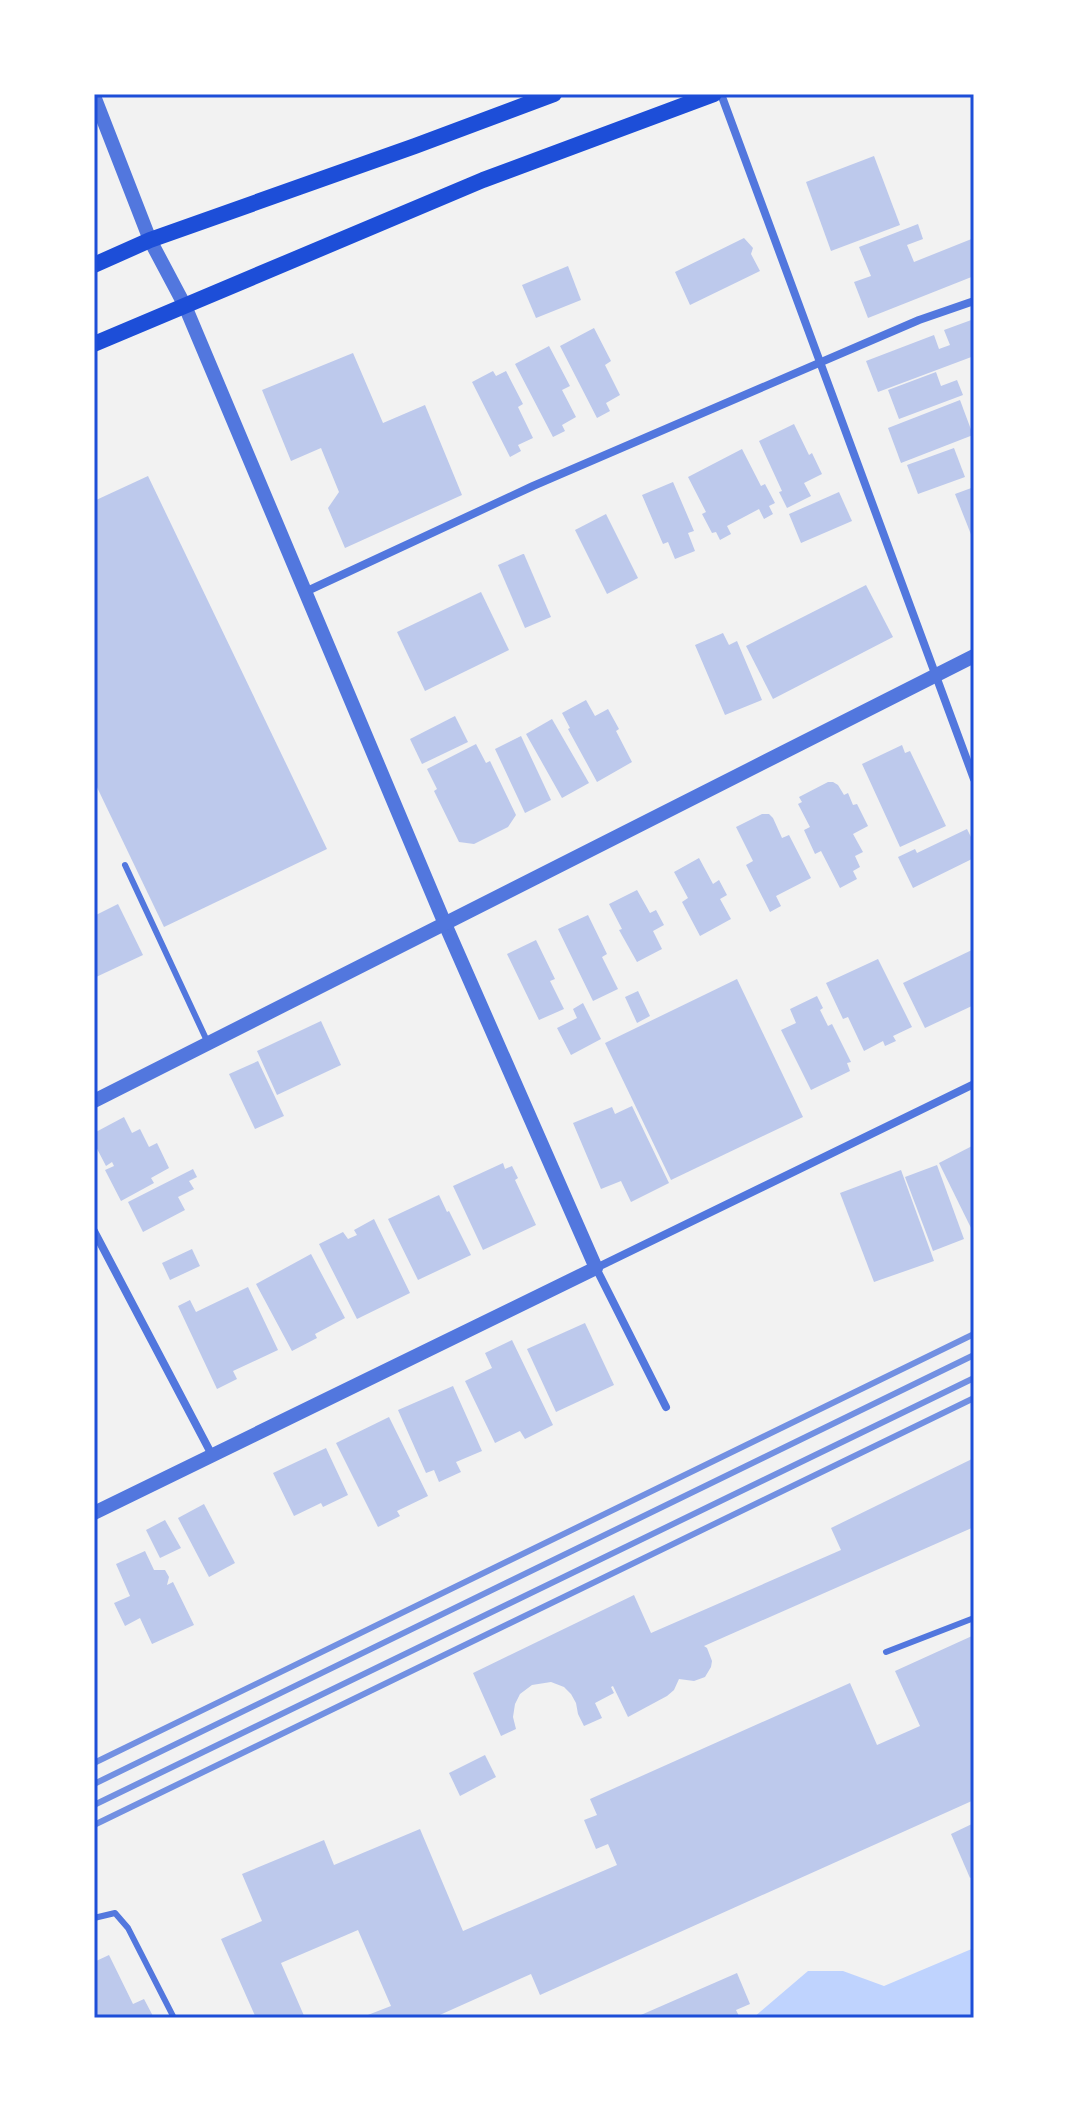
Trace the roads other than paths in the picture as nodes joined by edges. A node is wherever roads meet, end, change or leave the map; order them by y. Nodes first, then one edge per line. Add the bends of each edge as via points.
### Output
1 (554, 94) edge
2 (714, 94) edge
3 (721, 94) edge
4 (94, 96) edge
5 (150, 240) junction
6 (94, 265) edge
7 (974, 301) edge
8 (185, 306) junction
9 (94, 344) edge
10 (821, 363) junction
11 (304, 593) junction
12 (974, 656) edge
13 (936, 676) junction
14 (974, 779) edge
15 (125, 865) dead end
16 (445, 924) junction
17 (208, 1043) junction
18 (974, 1084) edge
19 (94, 1101) edge
20 (94, 1231) edge
21 (596, 1268) junction
22 (666, 1407) dead end
23 (212, 1455) junction
24 (94, 1513) edge
25 (974, 1618) edge
26 (886, 1652) dead end
27 (94, 1918) edge
28 (174, 2018) edge

1 - 5 main road
2 - 8 main road via 483,180
3 - 10 street
4 - 5 street
5 - 6 main road
5 - 8 street
7 - 10 street
8 - 9 main road
8 - 11 street
10 - 11 street via 533,486
10 - 13 street
11 - 16 street
12 - 13 street
13 - 14 street
13 - 16 street
15 - 17 lane
16 - 17 street
16 - 21 street
17 - 19 street
18 - 21 street
20 - 23 street
21 - 22 street
21 - 23 street
23 - 24 street
25 - 26 lane
27 - 28 lane via 115,1913 128,1928

